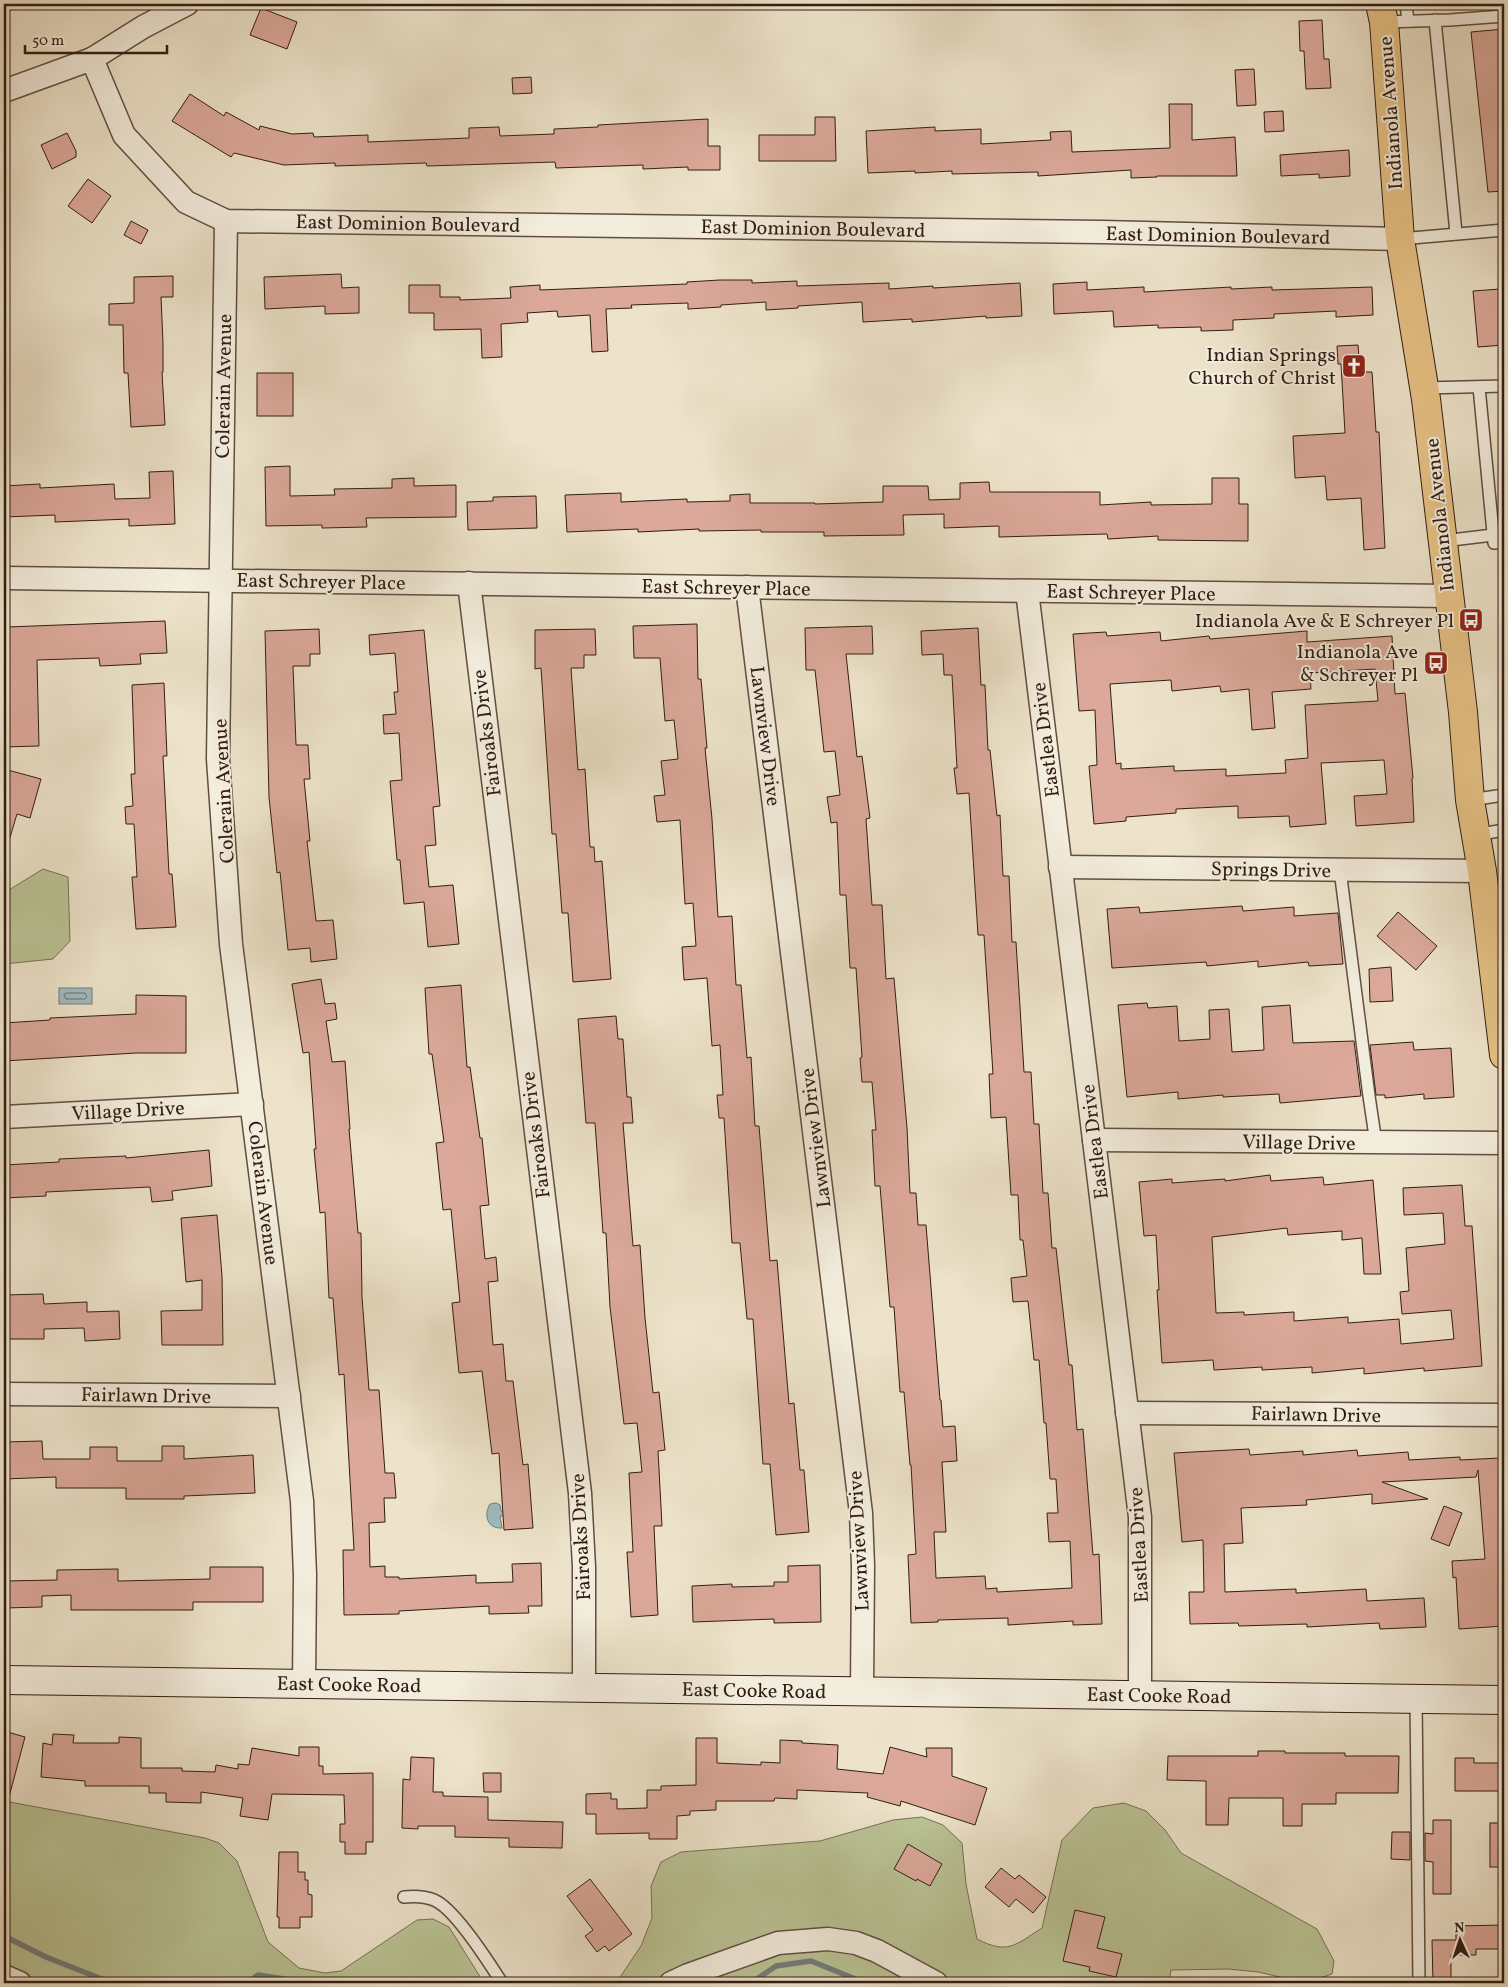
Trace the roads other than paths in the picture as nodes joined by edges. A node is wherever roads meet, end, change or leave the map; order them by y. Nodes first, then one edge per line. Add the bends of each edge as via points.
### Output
1 (186, 4) edge
2 (1406, 4) edge
3 (1390, 16) edge
4 (1504, 16) edge
5 (1435, 20) junction
6 (92, 59) junction
7 (4, 91) edge
8 (226, 221) junction
9 (1504, 230) edge
10 (1456, 233) junction
11 (1400, 239) junction
12 (1479, 386) junction
13 (1504, 386) edge
14 (1424, 388) junction
15 (1493, 535) junction
16 (1442, 542) junction
17 (1504, 542) edge
18 (4, 578) edge
19 (220, 579) junction
20 (468, 583) junction
21 (746, 587) junction
22 (1027, 591) junction
23 (1448, 596) junction
24 (1504, 795) edge
25 (1470, 800) junction
26 (1504, 830) edge
27 (1475, 836) junction
28 (1060, 867) junction
29 (1340, 870) junction
30 (1482, 871) junction
31 (1498, 952) edge
32 (1504, 1055) edge
33 (252, 1104) junction
34 (4, 1117) edge
35 (1094, 1140) junction
36 (1376, 1143) junction
37 (1504, 1143) edge
38 (4, 1394) edge
39 (289, 1396) junction
40 (1127, 1413) junction
41 (1504, 1415) edge
42 (4, 1680) edge
43 (304, 1684) junction
44 (584, 1688) junction
45 (862, 1691) junction
46 (1140, 1695) junction
47 (1416, 1699) junction
48 (1504, 1700) edge
49 (404, 1897) dead end
50 (4, 1976) edge
51 (20, 1983) edge
52 (502, 1983) edge
53 (671, 1983) edge
54 (936, 1983) edge
55 (1419, 1983) edge

1 - 6 street
2 - 3 lane
3 - 5 lane
3 - 11 main road, Indianola Avenue
4 - 5 lane
5 - 10 lane
6 - 7 street
6 - 8 street via 124,135 186,202
8 - 11 street, East Dominion Boulevard
8 - 19 street, Colerain Avenue
9 - 10 lane
10 - 11 lane
11 - 14 main road, Indianola Avenue
12 - 13 lane
12 - 14 lane
12 - 15 lane
14 - 16 main road, Indianola Avenue
15 - 16 lane
15 - 17 lane via 1494,544
16 - 23 main road, Indianola Avenue
18 - 19 street, East Schreyer Place
19 - 20 street, East Schreyer Place
19 - 33 street, Colerain Avenue via 218,758 232,944
20 - 21 street, East Schreyer Place
20 - 44 street, Fairoaks Drive via 580,1493
21 - 22 street, East Schreyer Place
21 - 45 street, Lawnview Drive via 861,1513
22 - 23 street, East Schreyer Place
22 - 28 street, Eastlea Drive
23 - 25 main road, Indianola Avenue
24 - 25 lane
25 - 27 main road, Indianola Avenue
26 - 27 lane
27 - 30 main road, Indianola Avenue
28 - 29 street, Springs Drive
28 - 35 street, Eastlea Drive
29 - 30 street, Springs Drive
29 - 36 lane
30 - 31 main road, Indianola Avenue
31 - 32 main road, Indianola Avenue
33 - 34 street, Village Drive
33 - 39 street, Colerain Avenue
35 - 36 street, Village Drive
35 - 40 street, Eastlea Drive
36 - 37 street, Village Drive
38 - 39 street, Fairlawn Drive
39 - 43 street, Colerain Avenue via 302,1501
40 - 41 street, Fairlawn Drive
40 - 46 street, Eastlea Drive via 1140,1516
42 - 43 main road, East Cooke Road
43 - 44 main road, East Cooke Road
44 - 45 main road, East Cooke Road
45 - 46 main road, East Cooke Road
46 - 47 main road, East Cooke Road
47 - 48 main road, East Cooke Road
47 - 55 lane
49 - 52 lane via 420,1896 436,1901 451,1913
50 - 51 street
53 - 54 street via 778,1943 828,1940 856,1943 872,1949

